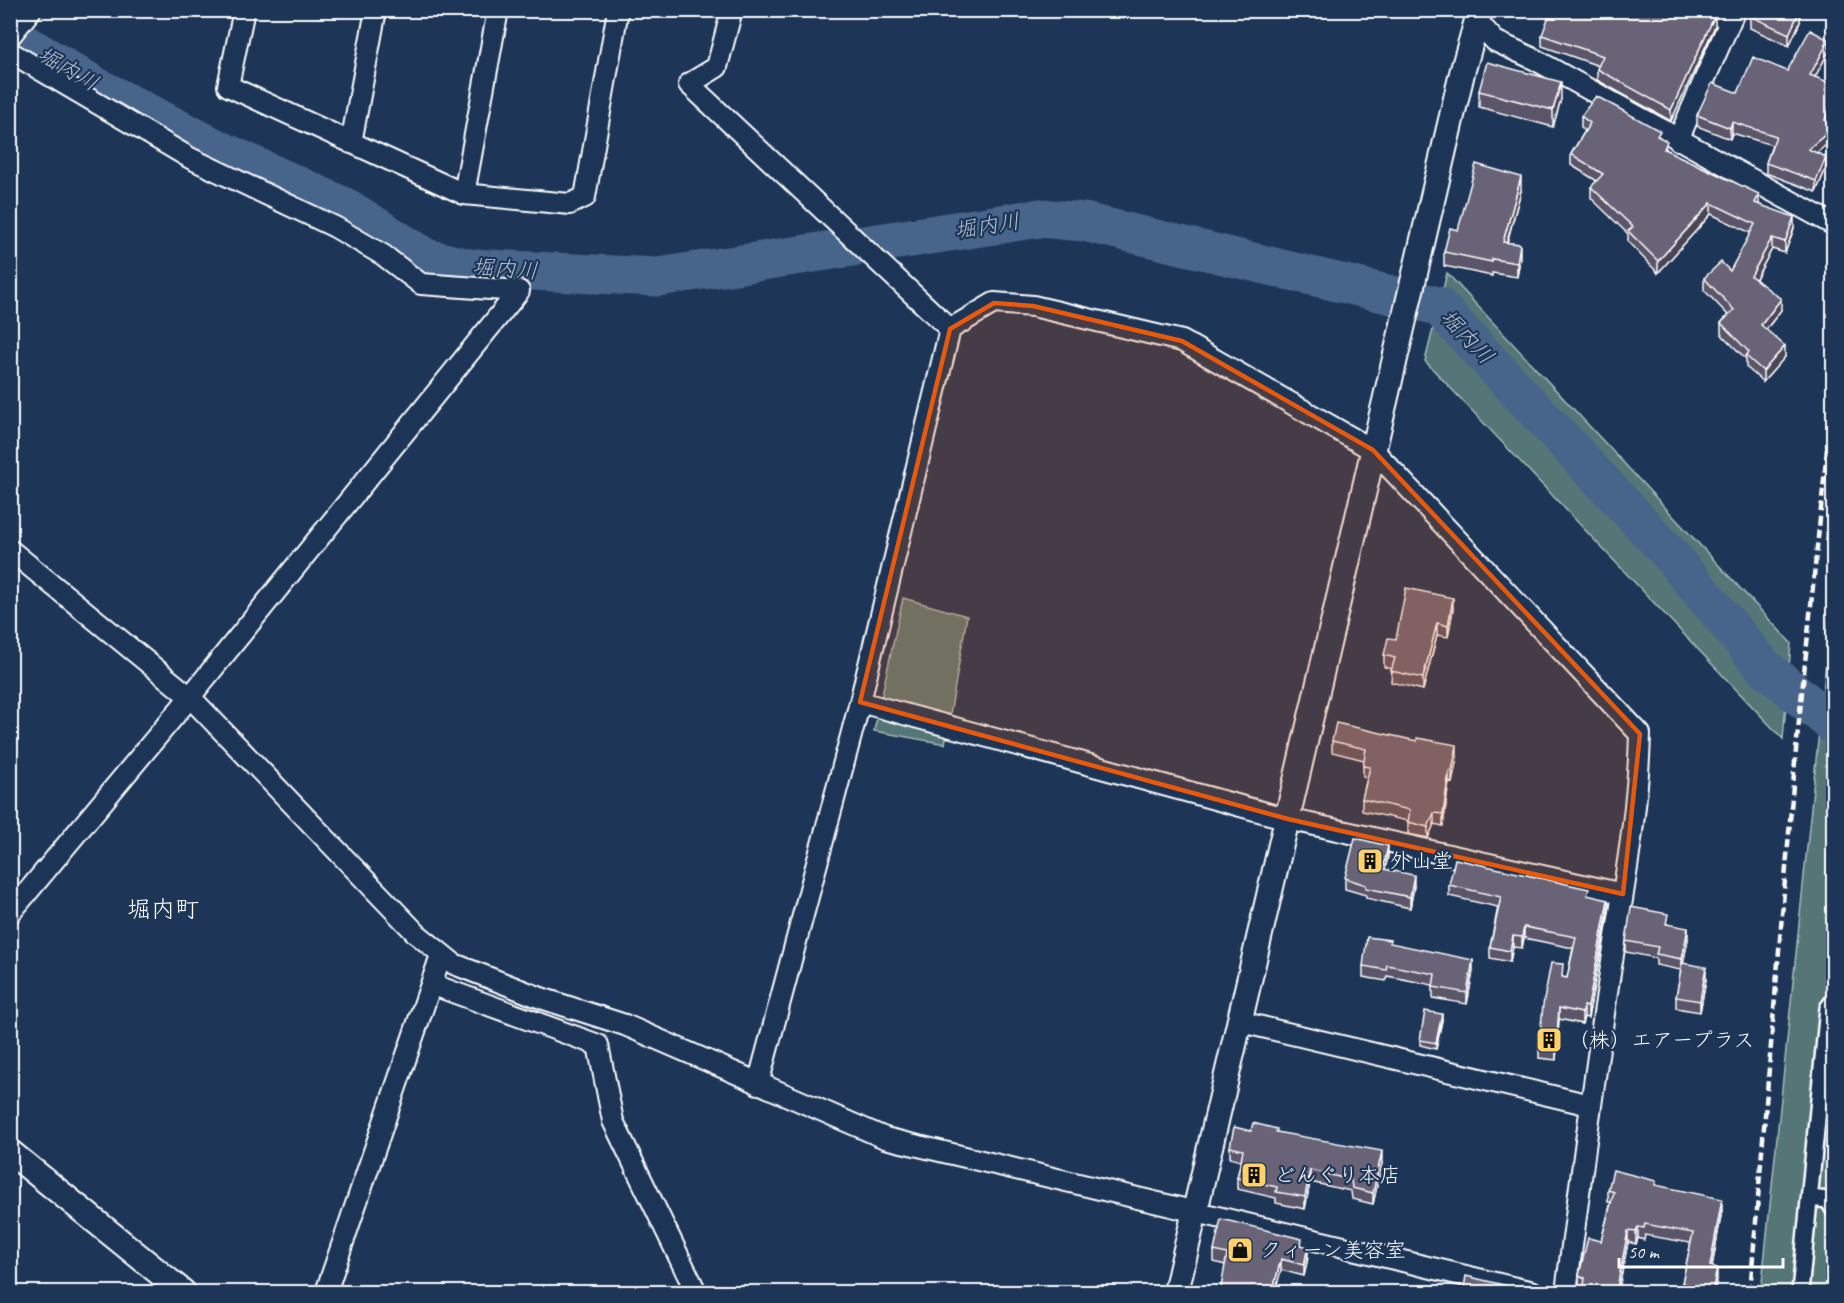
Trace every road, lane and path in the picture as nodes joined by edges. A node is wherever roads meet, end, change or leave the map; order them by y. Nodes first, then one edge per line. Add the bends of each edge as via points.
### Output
1 (244, 10) edge
2 (375, 10) edge
3 (498, 10) edge
4 (618, 10) edge
5 (732, 10) edge
6 (1711, 10) edge
7 (1478, 16) edge
8 (1733, 16) edge
9 (10, 52) edge
10 (1678, 140) junction
11 (351, 143) junction
12 (464, 194) junction
13 (1833, 225) edge
14 (951, 329) junction
15 (1373, 450) junction
16 (10, 550) edge
17 (190, 697) junction
18 (860, 702) junction
19 (1288, 819) junction
20 (1623, 894) junction
21 (10, 913) edge
22 (441, 955) junction
23 (431, 984) junction
24 (1833, 1000) edge
25 (1241, 1022) junction
26 (758, 1084) junction
27 (1590, 1105) junction
28 (10, 1152) edge
29 (1810, 1198) junction
30 (1833, 1210) edge
31 (1195, 1214) junction
32 (183, 1293) edge
33 (326, 1293) edge
34 (696, 1293) edge
35 (1176, 1293) edge
36 (1533, 1293) edge
37 (1566, 1293) edge
38 (1800, 1293) edge

1 - 11 street via 228,86
2 - 11 street
3 - 12 street
4 - 12 street via 585,197 570,204
5 - 14 street via 717,67 689,84
6 - 8 street
7 - 10 street via 1495,41 1534,58
7 - 15 street
8 - 10 street
9 - 17 street via 190,158 352,237 420,284 519,291
10 - 13 street
11 - 12 street
14 - 15 street via 994,303 1033,306 1182,341
14 - 18 street
15 - 19 street
15 - 20 street via 1640,734
16 - 17 street
17 - 21 street
17 - 22 street
18 - 19 street
18 - 26 street
19 - 20 street
19 - 25 street
20 - 27 street
22 - 23 street
22 - 26 street via 453,964 541,998 625,1025
23 - 33 street
23 - 34 street via 598,1045 613,1121
24 - 29 street via 1828,1008
25 - 27 street
25 - 31 street
26 - 31 street via 885,1138
27 - 37 street
28 - 32 street
29 - 30 street via 1828,1200
29 - 38 street
31 - 35 street
31 - 36 street

